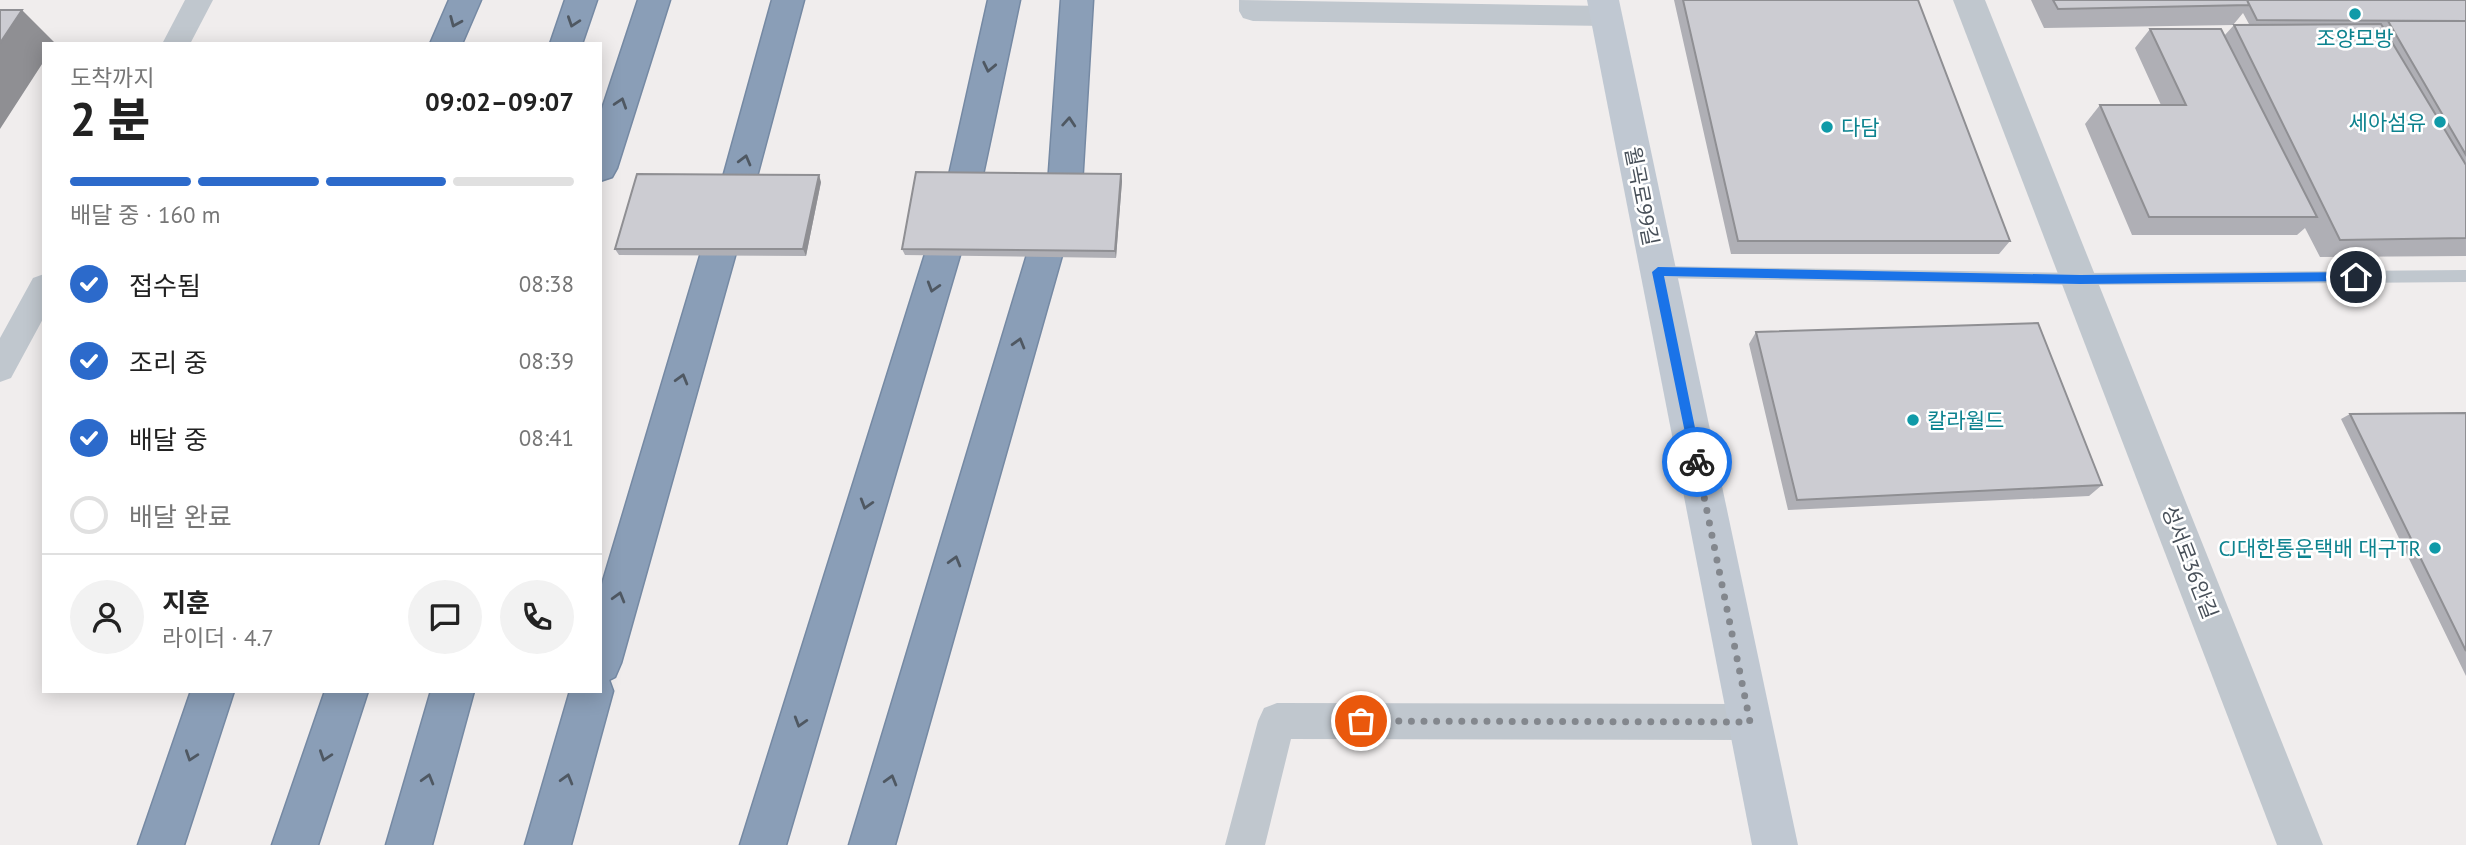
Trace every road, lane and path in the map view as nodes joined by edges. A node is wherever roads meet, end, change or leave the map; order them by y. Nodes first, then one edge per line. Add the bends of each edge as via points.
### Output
1 (199, 0) edge
2 (465, 0) edge
3 (581, 0) edge
4 (654, 0) edge
5 (788, 0) edge
6 (1004, 0) edge
7 (1077, 0) edge
8 (1253, 0) edge
9 (1969, 0) edge
10 (1604, 8) edge
11 (177, 42) edge
12 (447, 42) edge
13 (567, 42) edge
14 (602, 162) edge
15 (1658, 272) junction
16 (2466, 276) edge
17 (2080, 279) junction
18 (42, 291) edge
19 (0, 368) edge
20 (602, 656) edge
21 (212, 693) edge
22 (346, 693) edge
23 (452, 693) edge
24 (591, 693) edge
25 (1750, 722) junction
26 (161, 845) edge
27 (295, 845) edge
28 (410, 845) edge
29 (548, 845) edge
30 (763, 845) edge
31 (872, 845) edge
32 (1245, 845) edge
33 (1775, 845) edge
34 (2300, 845) edge

1 - 11 street
2 -> 12 highway
3 -> 13 highway
14 -> 4 highway
20 -> 5 highway
6 -> 30 highway via 964,184
31 -> 7 highway via 1065,185
8 - 10 street via 1253,11
9 - 17 street, 성서로36안길
10 - 15 main road, 월곡로99길
15 - 17 lane
15 - 25 main road, 월곡로99길
16 - 17 lane
17 - 34 street, 성서로36안길
18 - 19 street
21 -> 26 highway
22 -> 27 highway
28 -> 23 highway
29 -> 24 highway
25 - 32 street via 1277,721
25 - 33 main road, 월곡로99길

